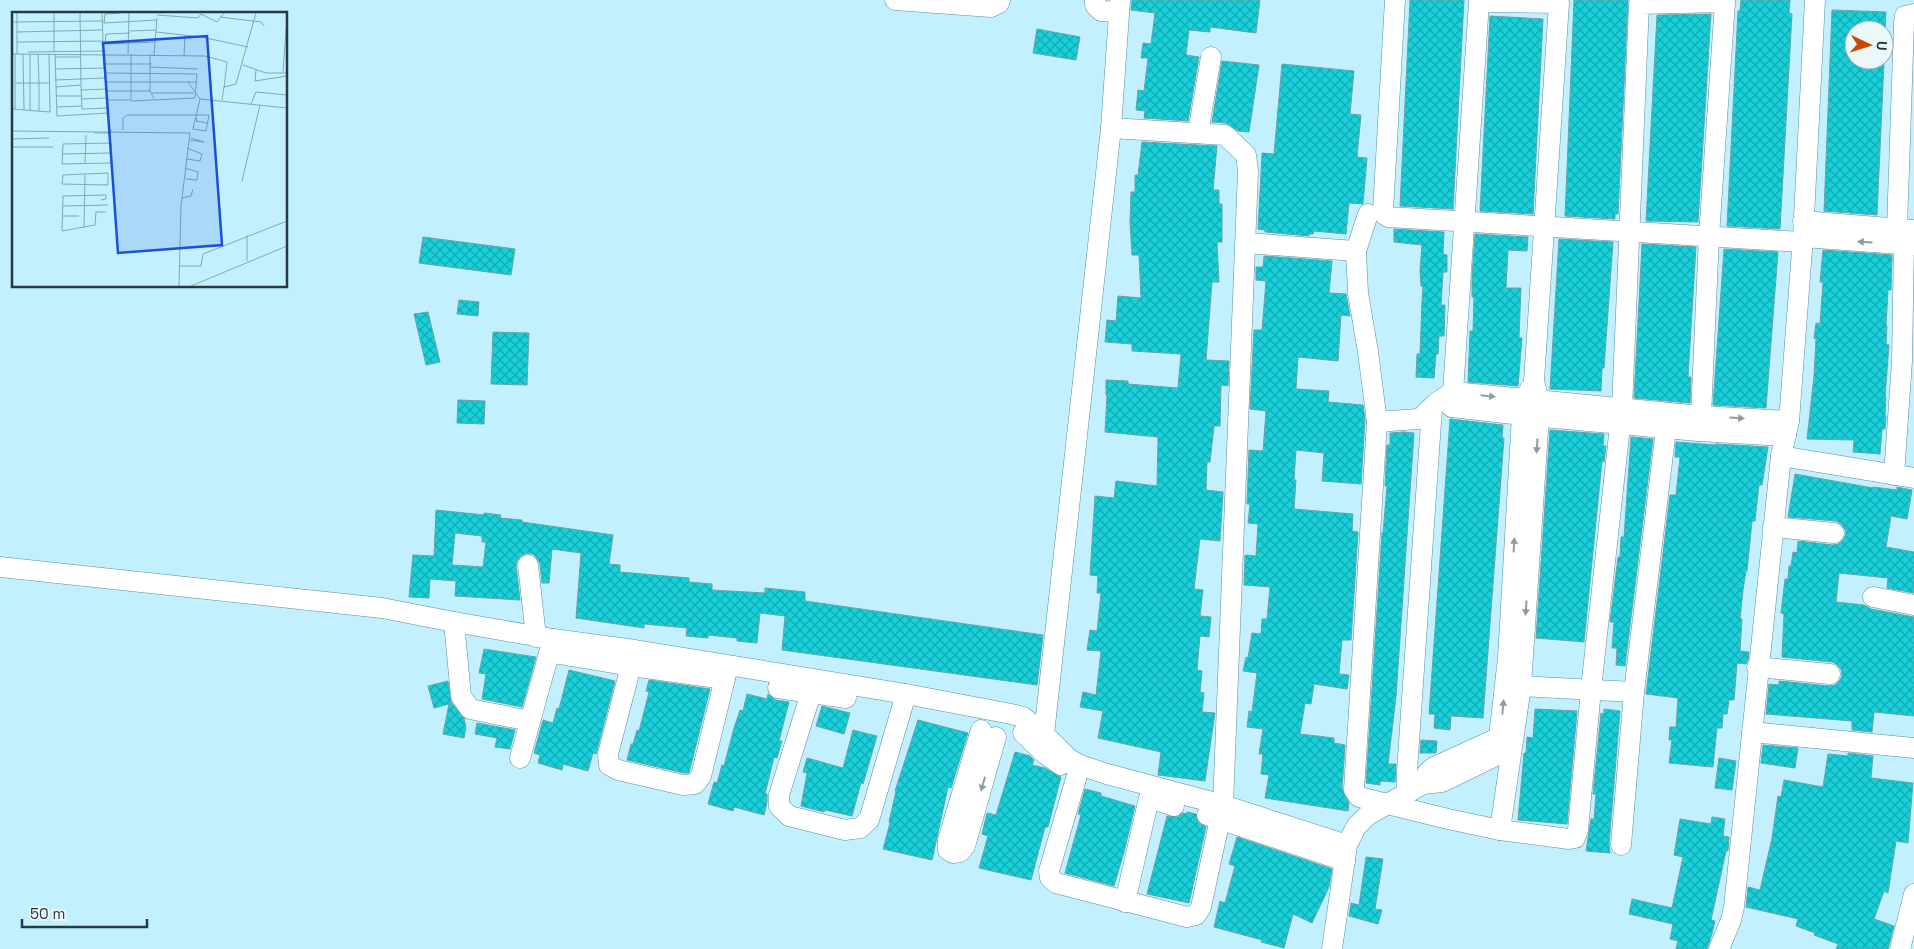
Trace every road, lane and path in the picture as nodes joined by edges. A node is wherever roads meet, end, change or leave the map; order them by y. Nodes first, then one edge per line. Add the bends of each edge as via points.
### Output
1 (1000, 0) edge
2 (1095, 0) edge
3 (1395, 0) edge
4 (1815, 0) edge
5 (906, 1) edge
6 (1120, 6) edge
7 (1914, 14) edge
8 (1211, 57) dead end
9 (1111, 128) junction
10 (1198, 133) junction
11 (1368, 214) dead end
12 (1464, 220) junction
13 (1544, 226) junction
14 (1630, 230) junction
15 (1803, 234) junction
16 (1709, 236) junction
17 (1907, 237) edge
18 (1246, 243) junction
19 (1356, 250) junction
20 (1445, 402) junction
21 (1531, 408) junction
22 (1621, 416) junction
23 (1667, 420) junction
24 (1377, 422) junction
25 (1700, 424) junction
26 (1788, 429) junction
27 (1781, 456) junction
28 (1894, 475) junction
29 (1914, 478) edge
30 (1773, 527) junction
31 (1834, 533) dead end
32 (528, 564) dead end
33 (0, 567) edge
34 (1873, 597) dead end
35 (1914, 605) edge
36 (454, 629) junction
37 (546, 643) junction
38 (1515, 658) junction
39 (631, 666) junction
40 (1758, 668) junction
41 (727, 672) junction
42 (1830, 674) dead end
43 (1521, 686) junction
44 (1591, 689) junction
45 (1634, 692) junction
46 (811, 693) junction
47 (904, 700) junction
48 (530, 721) junction
49 (979, 723) junction
50 (1034, 731) junction
51 (1752, 732) junction
52 (1506, 743) junction
53 (1914, 748) edge
54 (520, 758) dead end
55 (1078, 770) junction
56 (1415, 788) junction
57 (1149, 798) junction
58 (1390, 804) junction
59 (1221, 812) junction
60 (1500, 830) junction
61 (1621, 845) dead end
62 (1346, 853) junction
63 (1914, 896) edge
64 (1125, 902) junction
65 (1332, 949) edge
66 (1719, 949) edge
67 (1900, 949) edge

1 - 5 street via 992,6
2 - 6 street via 1101,11
3 - 12 street via 1383,211 1388,217
4 - 15 street
6 - 9 street
7 - 17 street via 1906,16 1904,23
8 - 10 street
9 - 10 street
9 - 50 street
10 - 18 street via 1225,135 1246,155
11 - 19 street
12 - 13 street
12 - 13 street via 1479,2 1559,3
12 - 20 street
13 - 14 street
13 - 21 street
14 - 16 street
14 - 16 street via 1639,4 1725,2
14 - 22 street
15 - 16 street
15 - 17 street
15 - 26 street
16 - 25 street
17 - 28 street
18 - 19 street
18 - 59 street
19 - 24 street via 1358,293
20 - 21 street
20 - 24 street via 1418,418
20 - 56 street via 1407,761
21 - 22 street
21 - 38 street
22 - 23 street
22 - 44 street
23 - 25 street
23 - 45 street
24 - 58 street via 1354,790 1359,797
25 - 26 street
26 - 27 street
27 - 28 street
27 - 30 street
28 - 29 street
30 - 31 street
30 - 40 street
32 - 37 street
33 - 36 street via 382,608
34 - 35 street
36 - 37 street
36 - 48 street via 461,696 465,703 470,709
37 - 39 street
37 - 41 street
37 - 48 street
38 - 43 street
52 -> 38 street
39 - 41 street
39 - 41 street via 608,754 609,765 683,785 695,784 701,776
40 - 42 street
40 - 51 street
41 - 46 street
41 - 47 street
43 - 44 street
43 - 52 street
44 - 45 street
44 - 60 street via 1575,838
45 - 61 street
46 - 47 street
46 - 47 street via 779,795 779,806 789,816 845,830 860,828 869,820
47 - 49 street
48 - 54 street
49 -> 49 street via 964,846 960,852 953,853 948,850 948,840
49 - 50 street
49 - 50 street via 1023,717
50 - 55 street
51 - 53 street
51 - 66 street via 1732,913
52 - 56 street via 1455,766 1430,769
52 - 60 street
55 - 57 street
55 - 59 street via 1107,774
55 - 64 street via 1049,871 1050,878 1056,883
56 - 58 street
57 - 59 street
57 - 64 street
58 - 60 street
58 - 62 street via 1362,821
59 - 62 street
59 - 64 street via 1201,907 1196,915 1187,917
62 - 65 street
63 - 67 street

